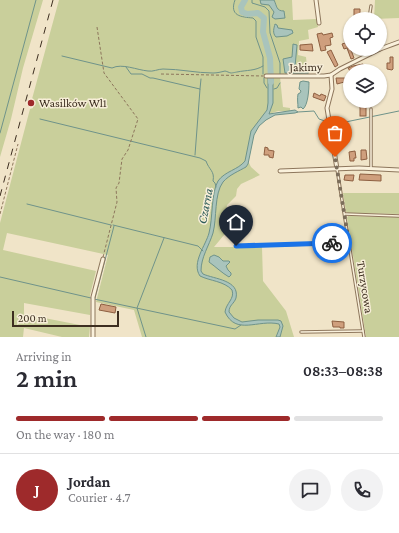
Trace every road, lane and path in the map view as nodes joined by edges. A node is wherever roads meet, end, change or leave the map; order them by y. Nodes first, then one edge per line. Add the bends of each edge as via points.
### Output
1 (316, 0) edge
2 (371, 6) dead end
3 (370, 12) edge
4 (319, 23) dead end
5 (97, 27) dead end
6 (399, 42) edge
7 (387, 46) edge
8 (363, 56) edge
9 (161, 74) dead end
10 (331, 75) junction
11 (266, 76) joint
12 (371, 109) dead end
13 (18, 144) dead end
14 (371, 168) junction
15 (337, 169) junction
16 (399, 170) edge
17 (280, 171) dead end
18 (0, 214) edge
19 (344, 214) junction
20 (399, 216) edge
21 (349, 243) junction
22 (236, 246) dead end
23 (103, 259) joint
24 (363, 330) junction
25 (301, 332) dead end
26 (92, 337) edge
27 (364, 337) edge

1 - 4 street
2 - 3 lane
5 - 23 path via 104,73 138,119 128,150 122,159 116,188 117,202
6 - 7 street, Jakimy
8 - 10 street, Jakimy
9 - 11 path
10 - 11 street, Jakimy
10 - 15 street via 332,89 327,108
12 - 14 lane
13 - 18 path
14 - 15 street
14 - 16 street
15 - 17 street
15 - 19 lane, Turzycowa
19 - 20 lane
19 - 21 lane, Turzycowa
21 - 22 lane
21 - 24 lane, Turzycowa
23 - 26 street via 93,297
24 - 25 lane
24 - 27 lane, Turzycowa

